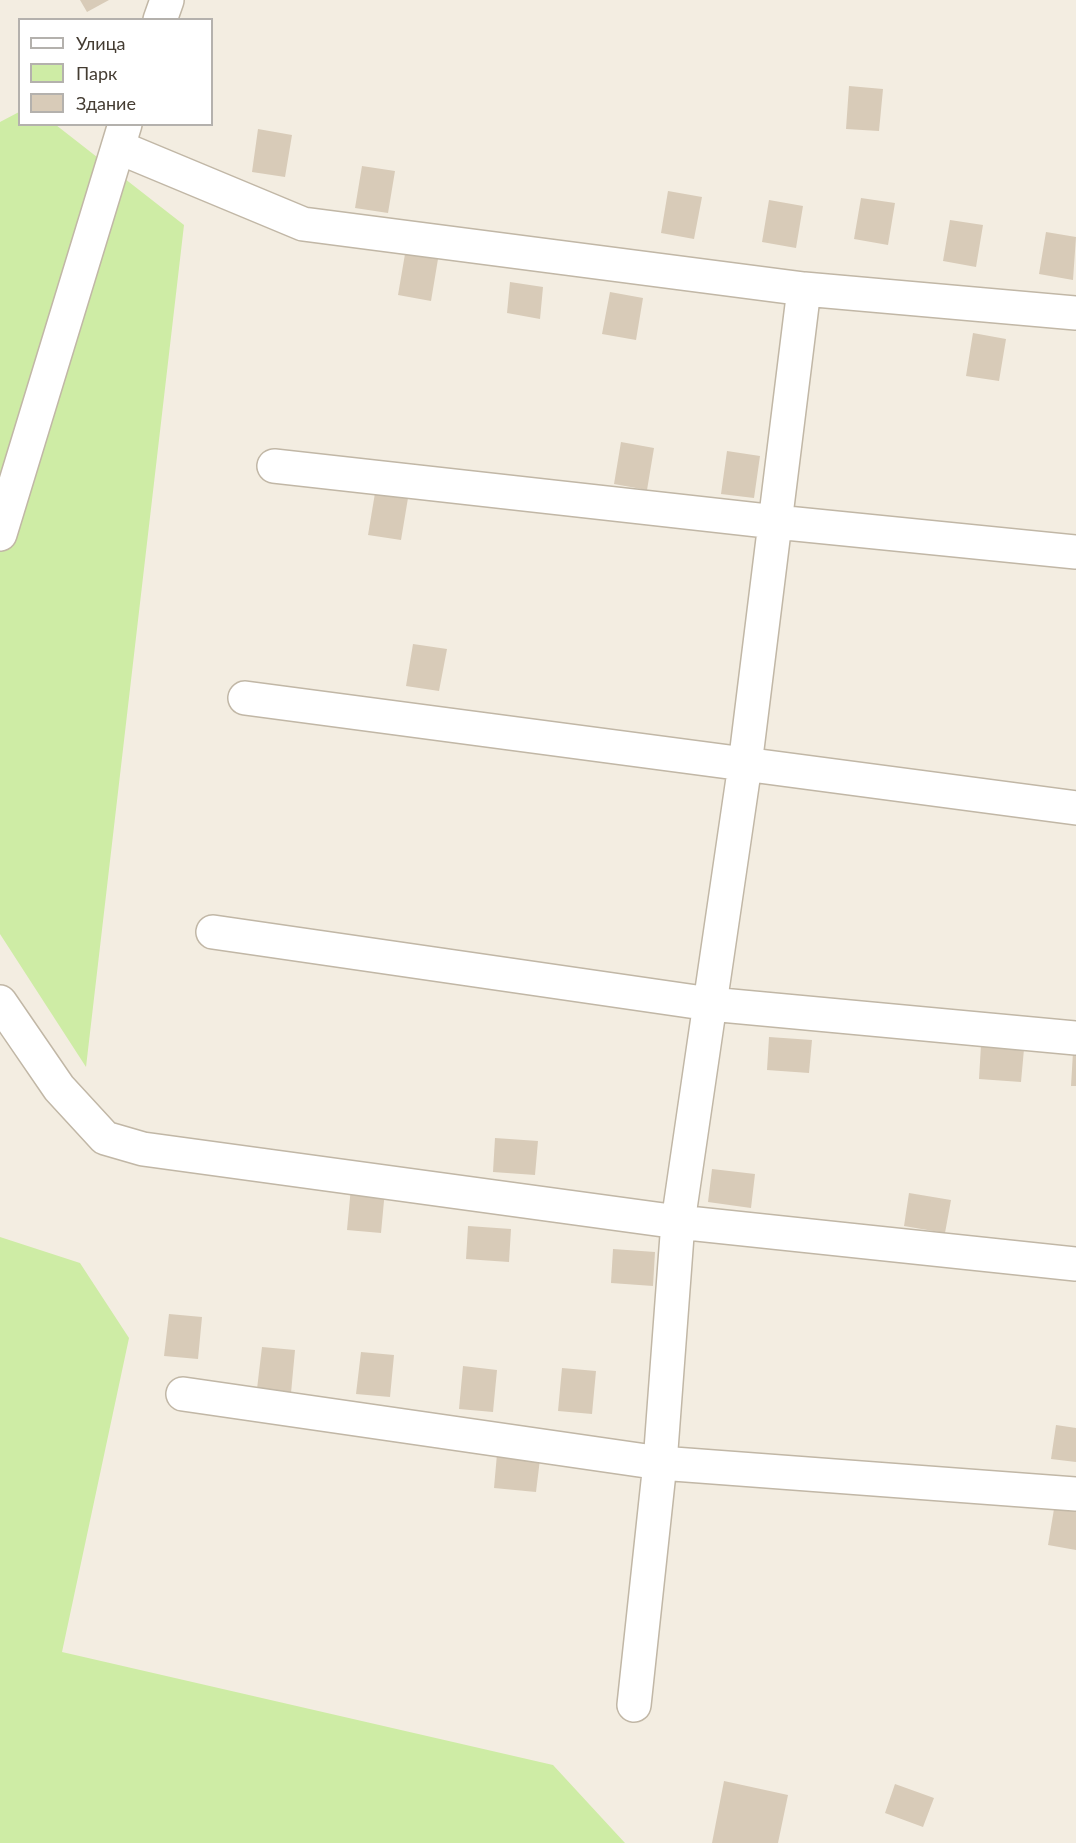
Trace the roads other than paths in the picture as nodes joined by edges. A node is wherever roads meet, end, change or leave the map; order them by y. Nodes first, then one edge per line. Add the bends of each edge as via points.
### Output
1 (167, 0) edge
2 (161, 18) edge
3 (122, 136) edge
4 (804, 289) junction
5 (1076, 313) edge
6 (274, 466) dead end
7 (776, 522) junction
8 (0, 534) edge
9 (1076, 552) edge
10 (245, 698) dead end
11 (745, 765) junction
12 (1076, 808) edge
13 (213, 932) dead end
14 (0, 1002) edge
15 (710, 1004) junction
16 (1076, 1038) edge
17 (678, 1222) junction
18 (1076, 1264) edge
19 (183, 1394) dead end
20 (660, 1463) junction
21 (1076, 1494) edge
22 (634, 1705) dead end

1 - 2 street
3 - 4 street via 303,224
3 - 8 street
4 - 5 street
4 - 7 street
6 - 7 street
7 - 9 street
7 - 11 street
10 - 11 street
11 - 12 street
11 - 15 street
13 - 15 street
14 - 17 street via 59,1088 105,1138 143,1149
15 - 16 street
15 - 17 street
17 - 18 street
17 - 20 street
19 - 20 street
20 - 21 street
20 - 22 street

